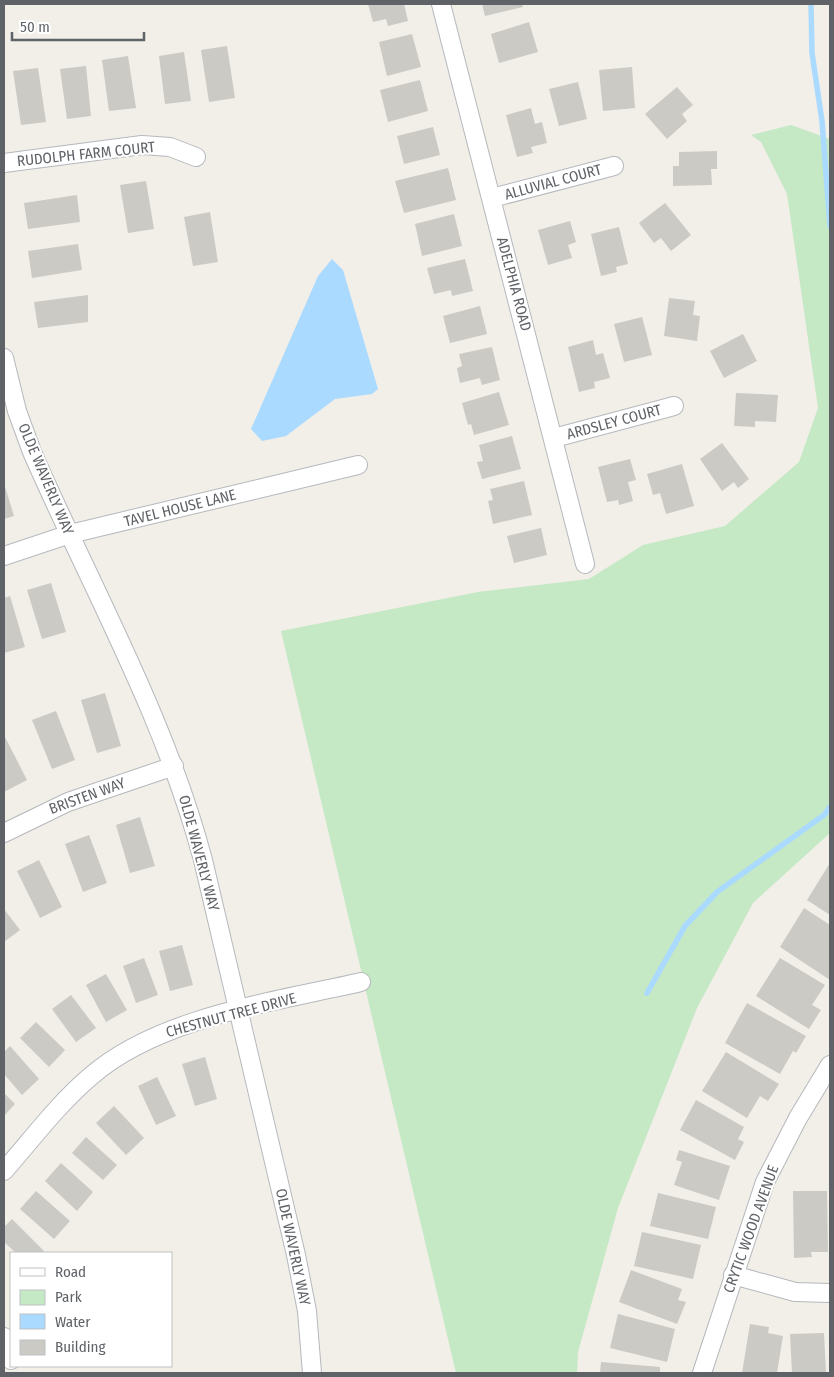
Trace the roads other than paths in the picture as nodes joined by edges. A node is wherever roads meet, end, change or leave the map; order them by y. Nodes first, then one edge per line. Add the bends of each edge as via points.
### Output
1 (440, 4) edge
2 (196, 157) dead end
3 (4, 163) edge
4 (614, 166) dead end
5 (492, 198) junction
6 (4, 358) edge
7 (674, 406) dead end
8 (554, 438) junction
9 (358, 465) dead end
10 (70, 534) junction
11 (4, 556) edge
12 (585, 564) dead end
13 (174, 766) junction
14 (4, 833) edge
15 (361, 982) dead end
16 (238, 1011) junction
17 (830, 1065) edge
18 (4, 1171) edge
19 (733, 1276) junction
20 (830, 1293) edge
21 (4, 1337) edge
22 (10, 1357) edge
23 (312, 1373) edge
24 (702, 1373) edge

1 - 5 street, ADELPHIA ROAD
2 - 3 street, RUDOLPH FARM COURT via 170,147 142,145
4 - 5 street, ALLUVIAL COURT
5 - 8 street, ADELPHIA ROAD
6 - 10 street, OLDE WAVERLY WAY via 29,445
7 - 8 street, ARDSLEY COURT
8 - 12 street, ADELPHIA ROAD
9 - 10 street, TAVEL HOUSE LANE
10 - 11 street, TAVEL HOUSE LANE
10 - 13 street, OLDE WAVERLY WAY
13 - 14 street, BRISTEN WAY via 68,802
13 - 16 street, OLDE WAVERLY WAY via 203,860
15 - 16 street, CHESTNUT TREE DRIVE
16 - 18 street, CHESTNUT TREE DRIVE via 169,1030 117,1056 80,1086
16 - 23 street, OLDE WAVERLY WAY via 296,1255 307,1310
17 - 19 street, CRYTIC WOOD AVENUE via 765,1182
19 - 20 street via 795,1292
19 - 24 street, CRYTIC WOOD AVENUE
21 - 22 street

